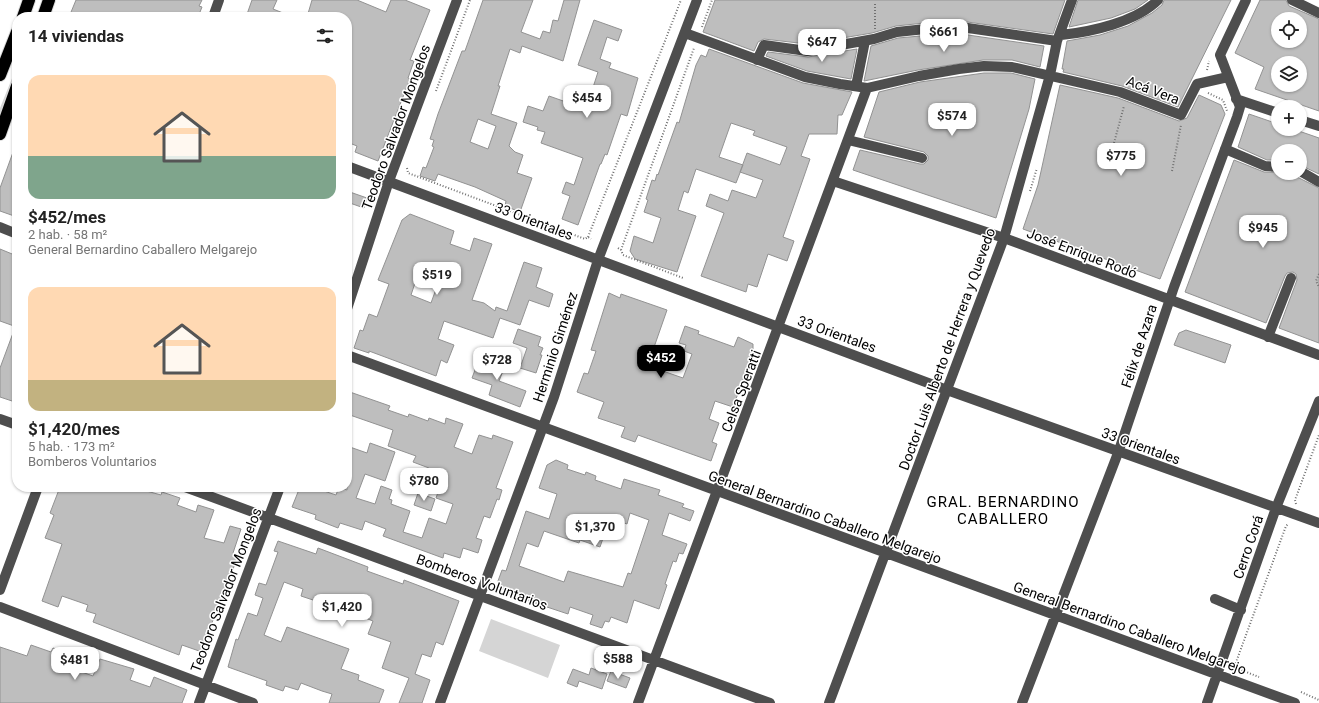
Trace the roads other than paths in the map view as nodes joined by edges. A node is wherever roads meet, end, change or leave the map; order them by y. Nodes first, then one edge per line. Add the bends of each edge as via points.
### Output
1 (29, 0) edge
2 (49, 0) edge
3 (219, 0) edge
4 (457, 0) edge
5 (697, 0) edge
6 (1072, 0) edge
7 (1158, 0) edge
8 (1246, 0) edge
9 (1292, 0) edge
10 (24, 12) edge
11 (44, 12) edge
12 (215, 12) edge
13 (1319, 13) edge
14 (684, 34) junction
15 (1059, 38) junction
16 (870, 40) junction
17 (12, 51) edge
18 (757, 60) junction
19 (0, 75) edge
20 (1050, 75) junction
21 (1228, 76) junction
22 (856, 86) junction
23 (867, 88) junction
24 (1236, 99) junction
25 (12, 100) edge
26 (1271, 110) edge
27 (1307, 122) edge
28 (1319, 126) edge
29 (0, 134) edge
30 (848, 140) junction
31 (1225, 149) junction
32 (922, 158) dead end
33 (1271, 166) edge
34 (352, 168) edge
35 (1307, 175) edge
36 (389, 181) junction
37 (833, 181) junction
38 (1319, 182) edge
39 (0, 227) edge
40 (12, 232) edge
41 (1004, 238) junction
42 (598, 260) junction
43 (1291, 278) dead end
44 (352, 294) edge
45 (1169, 301) junction
46 (779, 328) junction
47 (1268, 337) junction
48 (1319, 355) edge
49 (352, 357) edge
50 (947, 390) junction
51 (1319, 401) edge
52 (0, 419) edge
53 (12, 423) edge
54 (543, 428) junction
55 (1118, 453) junction
56 (36, 492) edge
57 (198, 492) edge
58 (278, 492) edge
59 (718, 492) junction
60 (1276, 508) junction
61 (268, 518) junction
62 (1319, 523) edge
63 (885, 554) junction
64 (0, 590) edge
65 (480, 596) junction
66 (1215, 599) dead end
67 (0, 607) edge
68 (1241, 610) junction
69 (1055, 616) junction
70 (654, 660) junction
71 (1218, 675) junction
72 (205, 686) junction
73 (198, 703) edge
74 (253, 703) edge
75 (440, 703) edge
76 (638, 703) edge
77 (770, 703) edge
78 (829, 703) edge
79 (1022, 703) edge
80 (1207, 703) edge
81 (1295, 703) edge

1 - 10 highway
2 - 11 highway
3 - 12 street
4 - 36 street, Teodoro Salvador Mongelos
5 - 14 street, Herminio Giménez
6 - 15 street, Doctor Luis Alberto de Herrera y Quevedo
7 - 15 street via 1149,9 1123,21
8 - 21 street, Félix de Azara via 1220,55
9 - 13 street
14 - 18 street
14 - 42 street, Herminio Giménez
15 - 16 street via 954,26 897,32
15 - 20 street, Doctor Luis Alberto de Herrera y Quevedo
16 - 18 street via 807,51 764,45
16 - 22 street
17 - 19 highway
18 - 22 street via 805,77
20 - 21 street, Acá Vera via 1123,93 1181,116 1197,84
20 - 23 street, Acá Vera via 1012,67 984,66 919,76
20 - 41 street, Doctor Luis Alberto de Herrera y Quevedo
21 - 24 street, Félix de Azara
22 - 23 street
23 - 30 street, Celsa Speratti
24 - 26 street
24 - 31 street, Félix de Azara via 1240,107
25 - 29 highway
27 - 28 street
30 - 32 street
30 - 37 street, Celsa Speratti
31 - 33 street
31 - 45 street, Félix de Azara
34 - 36 street, 33 Orientales
35 - 38 street
36 - 42 street, 33 Orientales
36 - 44 street, Teodoro Salvador Mongelos
37 - 41 street, José Enrique Rodó
37 - 46 street, Celsa Speratti
39 - 40 street
41 - 45 street, José Enrique Rodó
41 - 50 street, Doctor Luis Alberto de Herrera y Quevedo
42 - 46 street, 33 Orientales
42 - 54 street, Herminio Giménez
43 - 47 street
45 - 47 street, José Enrique Rodó
45 - 55 street, Félix de Azara
46 - 50 street, 33 Orientales
46 - 59 street, Celsa Speratti
47 - 48 street, José Enrique Rodó
49 - 54 street, General Bernardino Caballero Melgarejo
50 - 55 street, 33 Orientales
50 - 63 street, Doctor Luis Alberto de Herrera y Quevedo
51 - 60 street, Cerro Corá
52 - 53 street
54 - 59 street, General Bernardino Caballero Melgarejo
54 - 65 street, Herminio Giménez
55 - 60 street, 33 Orientales
55 - 69 street, Félix de Azara
56 - 64 street
57 - 61 street, Bomberos Voluntarios
58 - 61 street, Teodoro Salvador Mongelos
59 - 63 street, General Bernardino Caballero Melgarejo
59 - 70 street, Celsa Speratti
60 - 62 street, 33 Orientales
60 - 68 street, Cerro Corá
61 - 65 street, Bomberos Voluntarios
61 - 72 street, Teodoro Salvador Mongelos
63 - 69 street, General Bernardino Caballero Melgarejo
63 - 78 street, Doctor Luis Alberto de Herrera y Quevedo
65 - 70 street, Bomberos Voluntarios
65 - 75 street, Herminio Giménez
66 - 68 street
67 - 72 street
68 - 71 street, Cerro Corá
69 - 71 street, General Bernardino Caballero Melgarejo
69 - 79 street, Félix de Azara
70 - 76 street, Celsa Speratti
70 - 77 street, Bomberos Voluntarios
71 - 80 street, Cerro Corá
71 - 81 street, General Bernardino Caballero Melgarejo
72 - 73 street, Teodoro Salvador Mongelos
72 - 74 street

